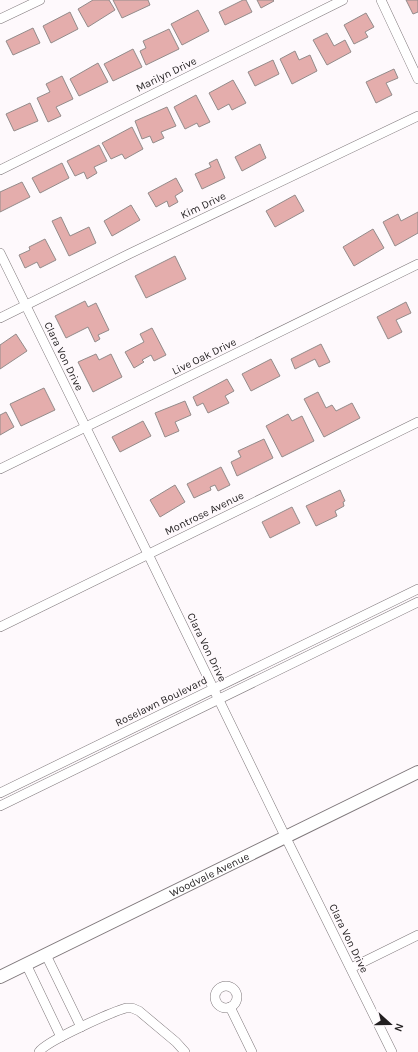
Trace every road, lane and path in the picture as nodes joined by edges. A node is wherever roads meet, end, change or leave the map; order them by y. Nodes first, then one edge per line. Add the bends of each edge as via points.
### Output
1 (40, 0) edge
2 (343, 0) edge
3 (381, 0) edge
4 (0, 19) edge
5 (418, 79) edge
6 (418, 116) edge
7 (0, 170) edge
8 (0, 252) edge
9 (418, 264) edge
10 (26, 306) junction
11 (0, 318) edge
12 (418, 422) edge
13 (85, 428) junction
14 (0, 469) edge
15 (148, 554) junction
16 (418, 588) edge
17 (418, 602) edge
18 (0, 627) edge
19 (325, 634) junction
20 (330, 645) junction
21 (214, 689) junction
22 (219, 699) junction
23 (96, 746) junction
24 (101, 757) junction
25 (418, 772) edge
26 (0, 793) edge
27 (0, 806) edge
28 (286, 838) junction
29 (418, 935) edge
30 (46, 955) junction
31 (26, 964) junction
32 (351, 968) junction
33 (0, 977) edge
34 (230, 1007) dead end
35 (81, 1027) junction
36 (61, 1037) junction
37 (39, 1052) edge
38 (185, 1052) edge
39 (252, 1052) edge
40 (392, 1052) edge

1 - 4 street
2 - 7 street, Marilyn Drive
3 - 5 street
6 - 10 street, Kim Drive
8 - 10 street, Clara Von Drive
9 - 13 street, Live Oak Drive
10 - 11 street, Kim Drive
10 - 13 street, Clara Von Drive
12 - 15 street, Montrose Avenue
13 - 14 street, Live Oak Drive
13 - 15 street, Clara Von Drive
15 - 18 street, Montrose Avenue
15 - 21 street, Clara Von Drive
16 - 19 street, Roselawn Boulevard
17 - 20 street
19 - 20 street
19 - 21 street, Roselawn Boulevard
20 - 22 street
21 - 22 street, Clara Von Drive
21 - 23 street, Roselawn Boulevard
22 - 24 street
22 - 28 street, Clara Von Drive
23 - 24 street
23 - 26 street, Roselawn Boulevard
24 - 27 street
25 - 28 street, Woodvale Avenue
28 - 30 street, Woodvale Avenue
28 - 32 street, Clara Von Drive
29 - 32 street
30 - 31 street, Woodvale Avenue
30 - 35 street
31 - 33 street, Woodvale Avenue
31 - 36 street
32 - 40 street, Clara Von Drive
34 - 39 street
35 - 36 street
35 - 38 street via 123,1009 132,1008 139,1011
36 - 37 street

